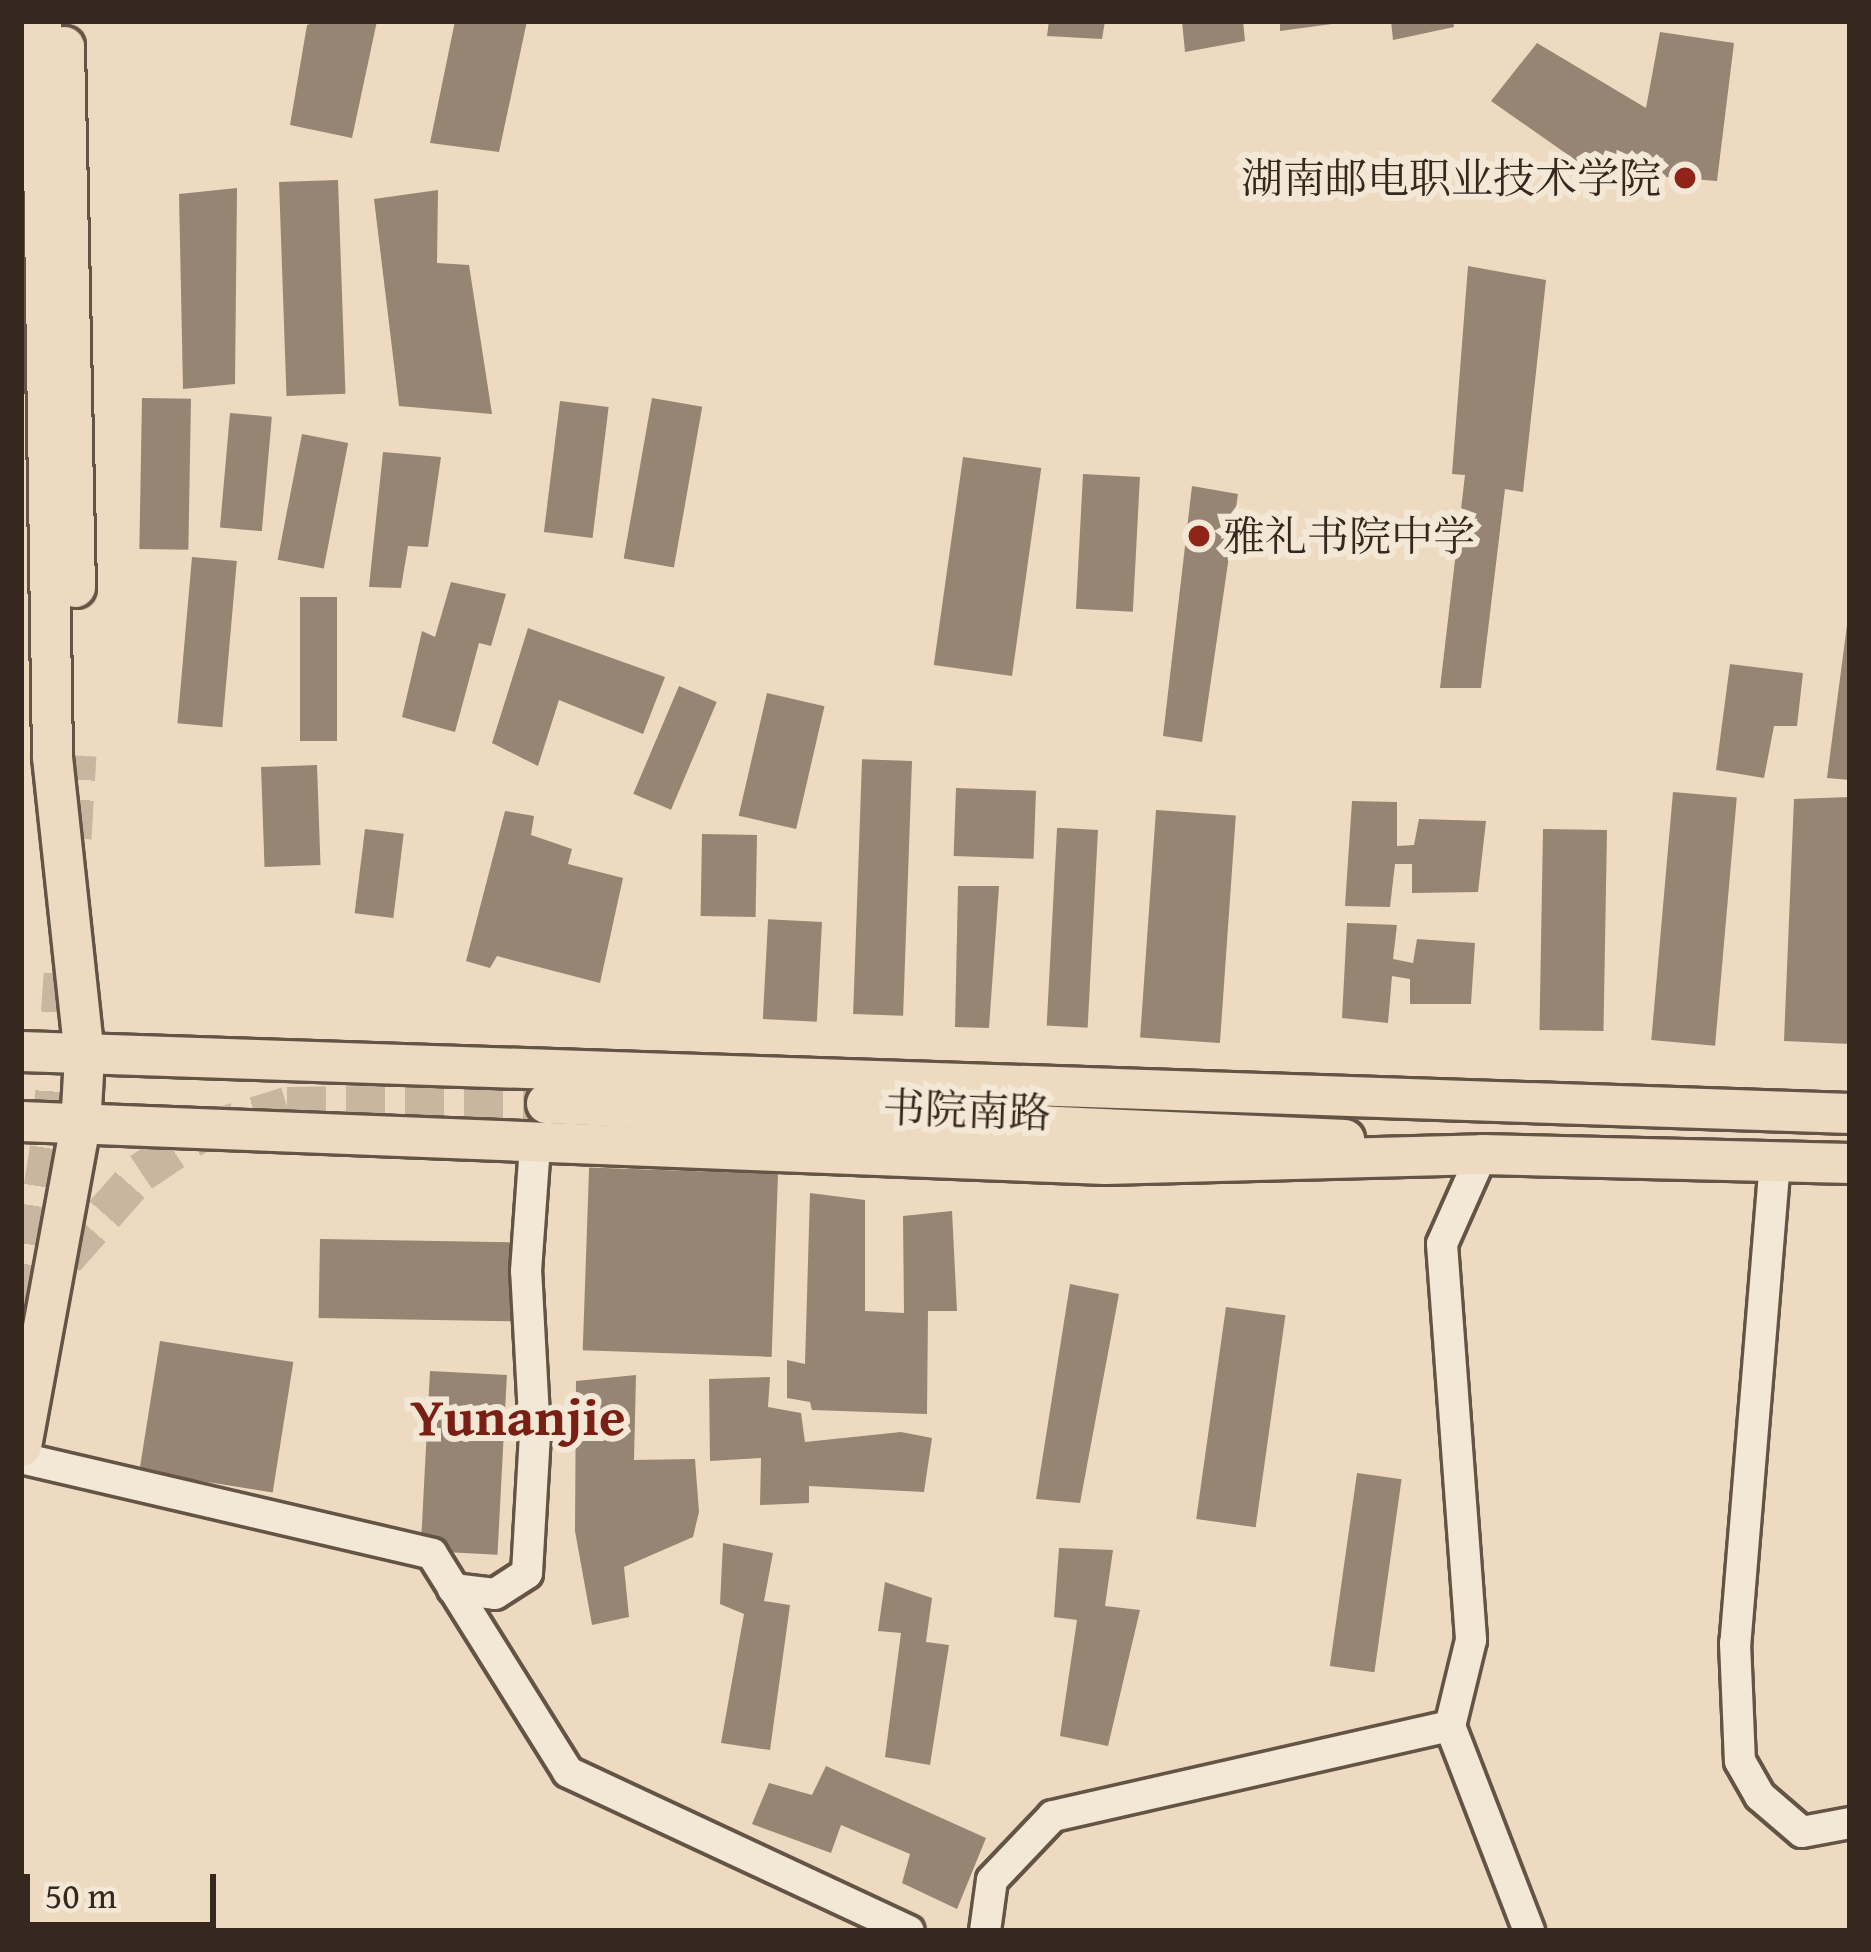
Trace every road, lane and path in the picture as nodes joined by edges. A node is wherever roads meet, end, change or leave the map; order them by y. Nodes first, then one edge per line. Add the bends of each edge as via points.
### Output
1 (41, 21) edge
2 (62, 21) edge
3 (77, 754) tunnel mouth
4 (21, 1051) edge
5 (84, 1056) junction
6 (546, 1102) tunnel mouth
7 (1850, 1113) edge
8 (21, 1120) edge
9 (80, 1126) junction
10 (536, 1144) junction
11 (1433, 1154) junction
12 (1482, 1154) junction
13 (1775, 1161) junction
14 (1850, 1163) edge
15 (21, 1446) edge
16 (21, 1458) edge
17 (453, 1589) junction
18 (1450, 1726) junction
19 (1850, 1823) edge
20 (909, 1931) edge
21 (985, 1931) edge
22 (1529, 1931) edge

1 - 5 main road via 52,756
2 - 3 main road
4 - 5 main road, 书院南路
5 - 7 main road, 书院南路
5 - 9 main road
6 - 11 main road via 1344,1139
8 - 9 main road, 书院南路
9 - 10 main road, 书院南路
9 - 15 main road
10 - 11 main road, 书院南路 via 1106,1164
10 - 17 street via 526,1271 535,1435 527,1573 495,1594
11 - 12 main road, 书院南路
12 - 13 main road, 书院南路
12 - 18 street via 1442,1244 1471,1640
13 - 14 main road, 书院南路
13 - 19 street via 1735,1643 1741,1761 1760,1796 1802,1832
16 - 17 street via 432,1554
17 - 20 street via 568,1772
18 - 21 street via 1053,1816 992,1880
18 - 22 street

